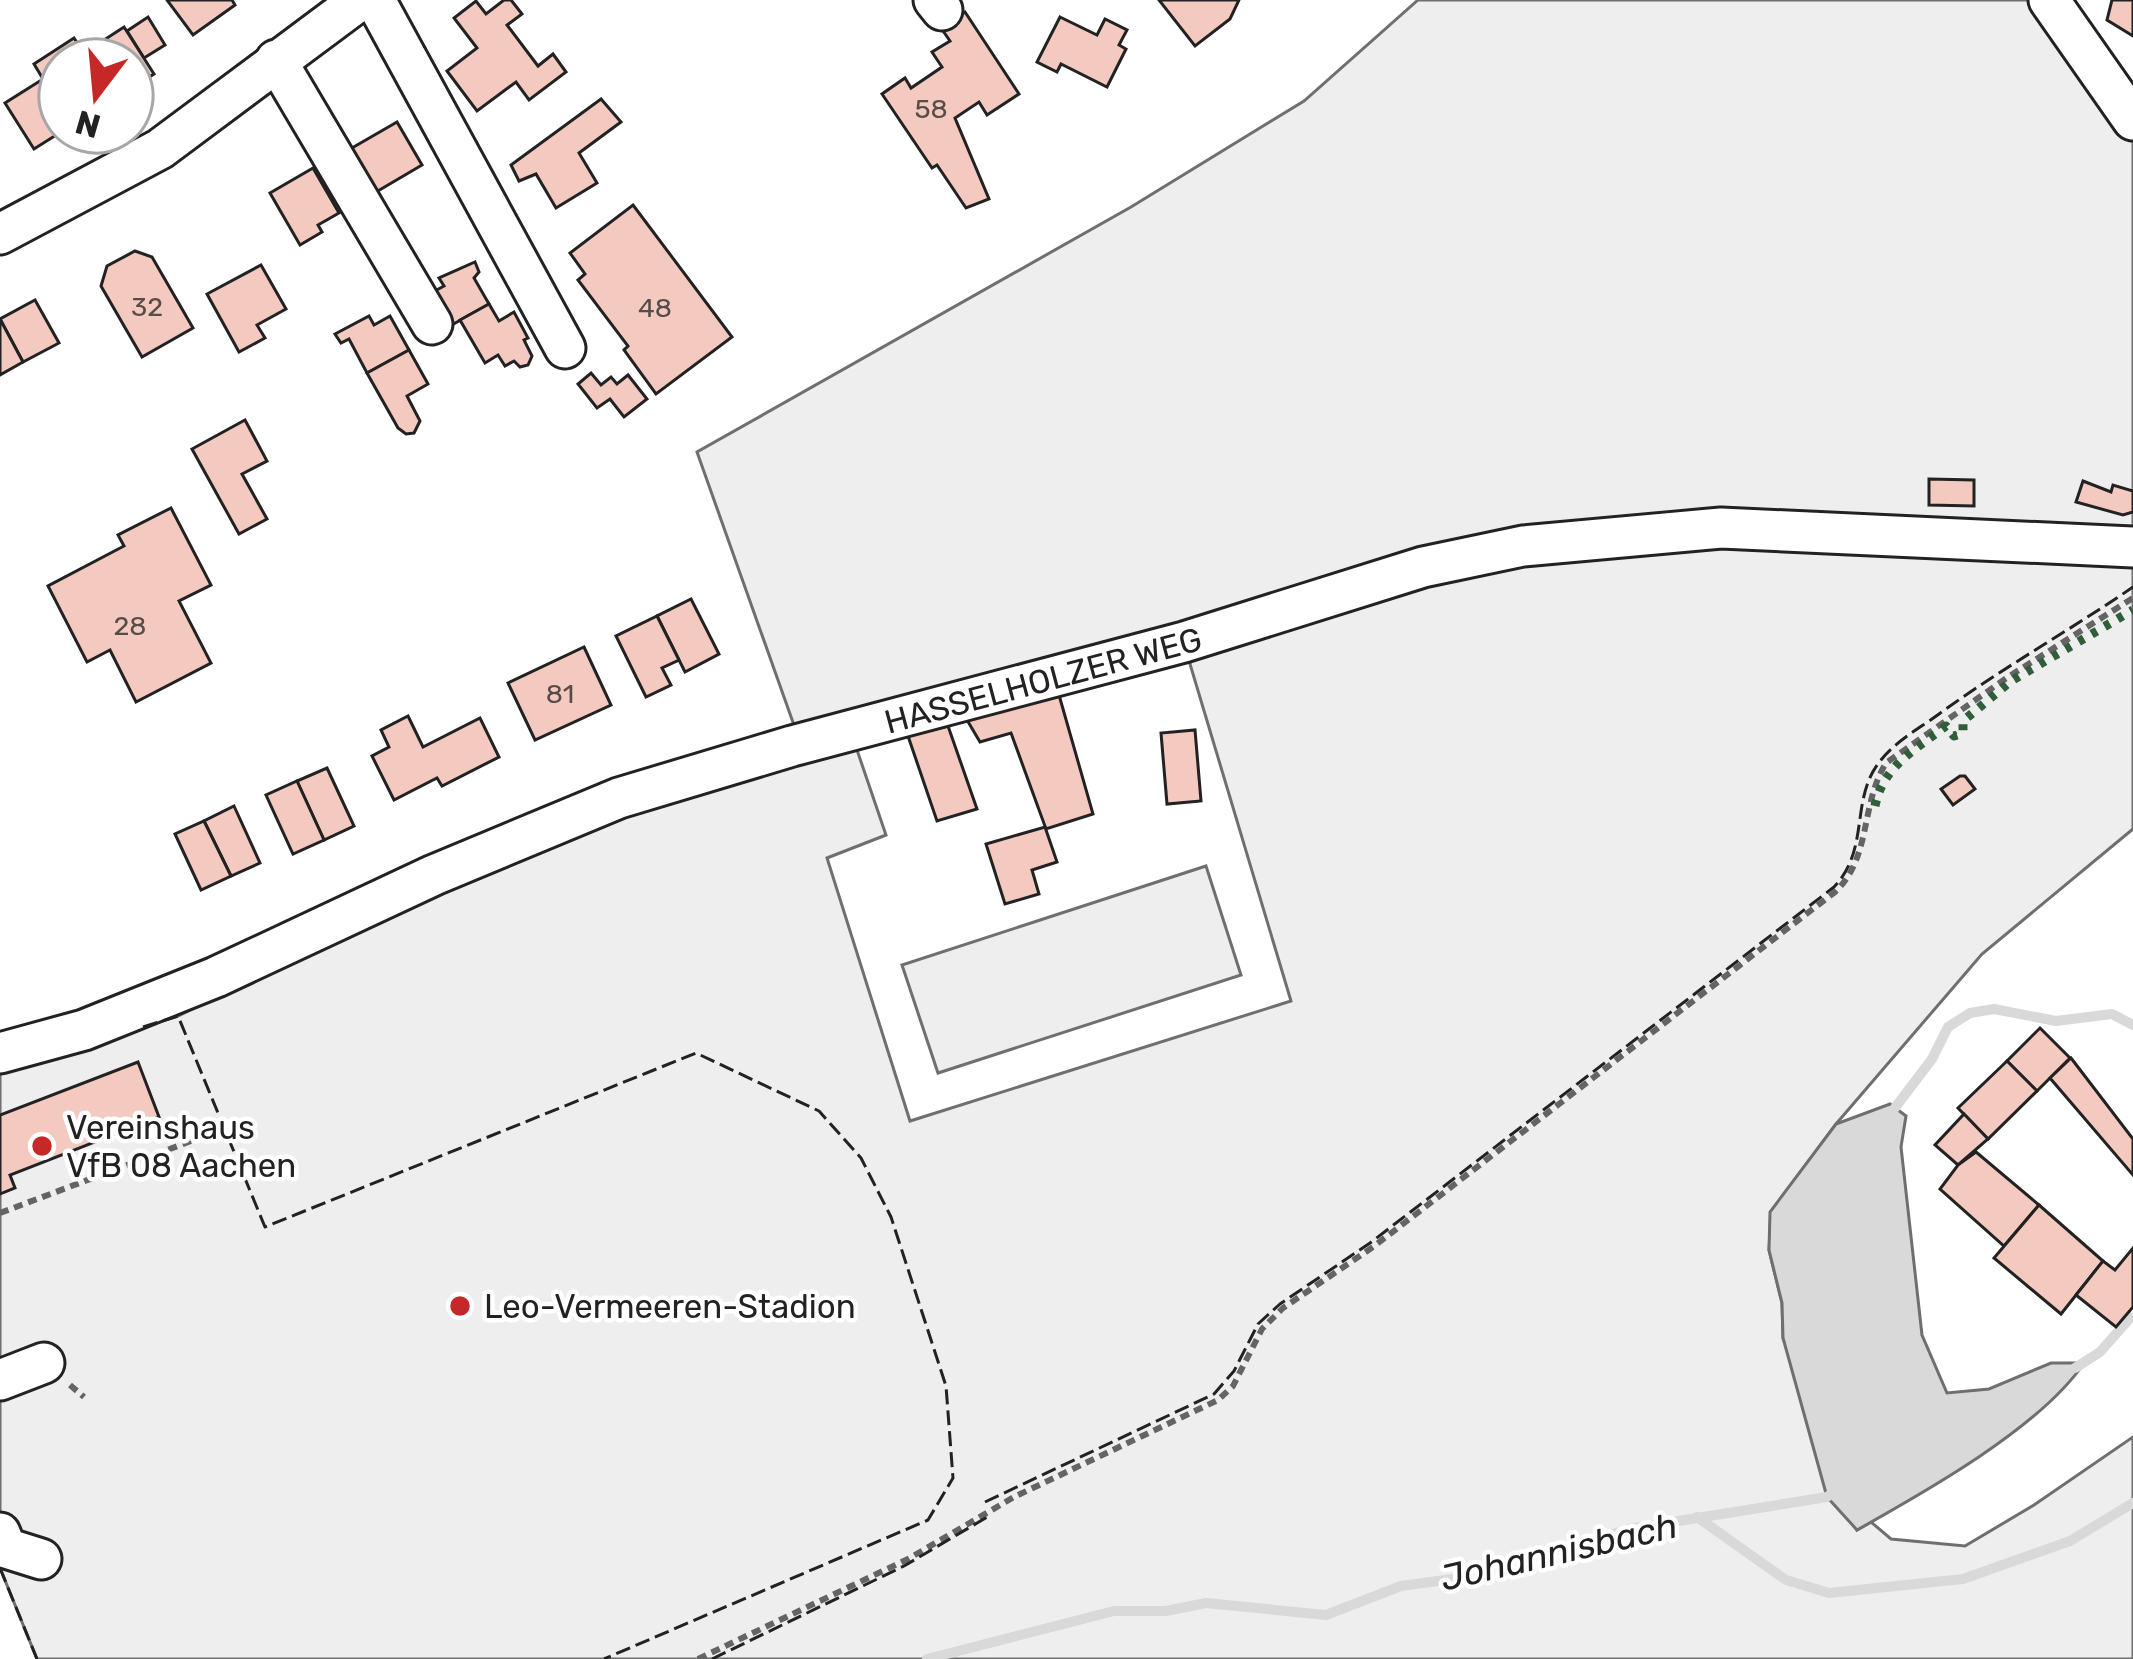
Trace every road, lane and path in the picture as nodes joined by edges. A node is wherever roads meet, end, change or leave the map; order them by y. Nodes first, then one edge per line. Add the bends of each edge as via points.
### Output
1 (360, 0) edge
2 (374, 0) edge
3 (2049, 0) edge
4 (318, 12) edge
5 (276, 60) junction
6 (2133, 120) edge
7 (0, 234) edge
8 (432, 324) dead end
9 (565, 348) dead end
10 (2133, 548) edge
11 (2133, 598) edge
12 (0, 1053) edge
13 (191, 1141) dead end
14 (0, 1213) edge
15 (44, 1363) dead end
16 (0, 1380) edge
17 (0, 1533) edge
18 (41, 1559) dead end
19 (698, 1659) edge

1 - 4 street
2 - 9 street
3 - 6 street
4 - 5 street
5 - 7 street via 160,149
5 - 8 street
10 - 12 street, HASSELHOLZER WEG via 1721,528 1523,546 1423,567 1184,642 619,798 215,977 84,1030
11 - 19 path via 1886,763 1850,878 1283,1308 1218,1400
13 - 14 path
15 - 16 street
17 - 18 street via 6,1548

